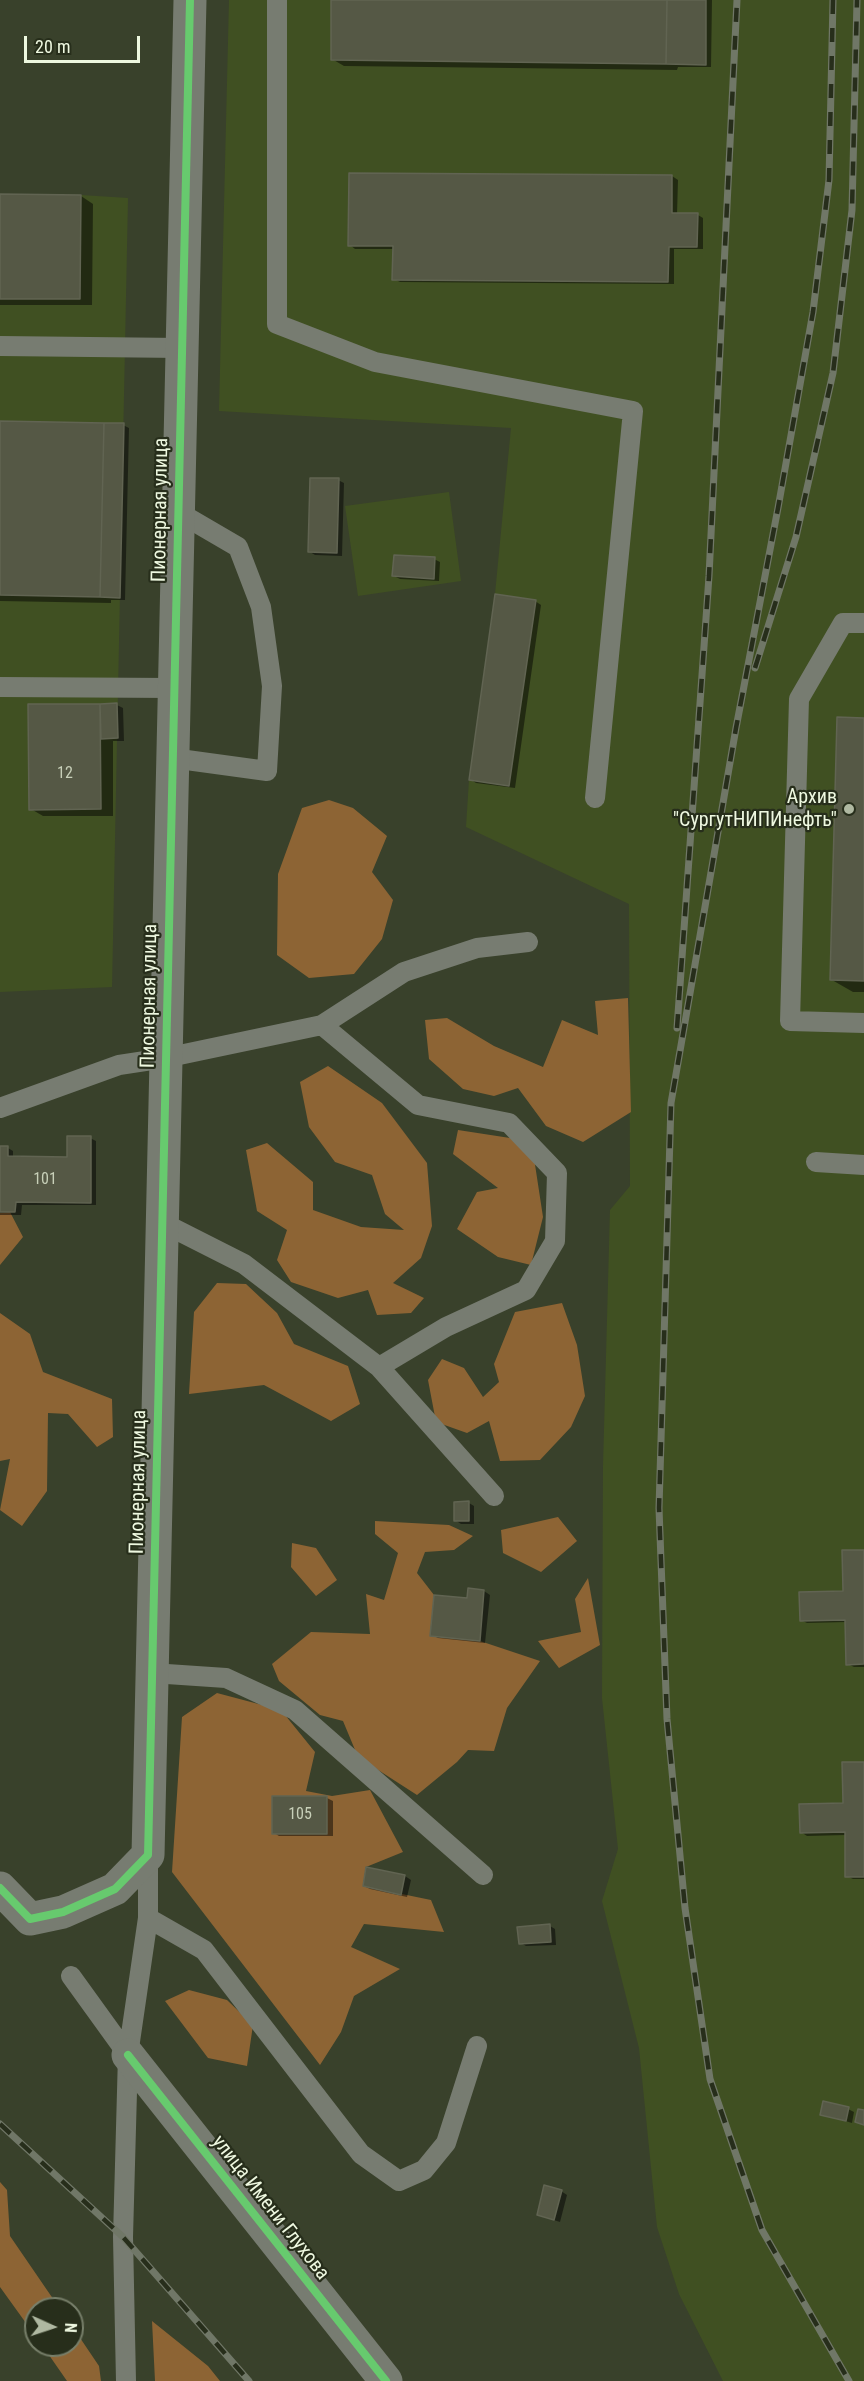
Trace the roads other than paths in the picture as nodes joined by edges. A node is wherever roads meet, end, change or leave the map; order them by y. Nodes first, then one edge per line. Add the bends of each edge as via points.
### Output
1 (189, 0) edge
2 (277, 0) edge
3 (0, 346) edge
4 (181, 348) junction
5 (178, 512) junction
6 (864, 623) edge
7 (0, 687) edge
8 (174, 688) junction
9 (172, 758) junction
10 (595, 798) dead end
11 (528, 942) dead end
12 (864, 1023) edge
13 (322, 1025) junction
14 (165, 1058) junction
15 (0, 1108) edge
16 (816, 1162) dead end
17 (864, 1166) edge
18 (161, 1222) junction
19 (379, 1367) junction
20 (494, 1497) dead end
21 (152, 1673) junction
22 (148, 1855) junction
23 (483, 1875) dead end
24 (0, 1888) edge
25 (148, 1918) junction
26 (71, 1976) dead end
27 (477, 2046) dead end
28 (128, 2055) junction
29 (126, 2381) edge
30 (386, 2381) edge

1 - 4 street, Пионерная улица
2 - 10 lane via 277,324 375,362 633,411
3 - 4 lane
4 - 5 street, Пионерная улица
5 - 8 street, Пионерная улица
5 - 9 lane via 238,547 261,607 272,686 267,771
6 - 12 lane via 843,622 799,699 790,1022
7 - 8 lane
8 - 9 street, Пионерная улица
9 - 14 street, Пионерная улица
11 - 13 lane via 477,948 404,972
13 - 14 lane
13 - 19 lane via 418,1105 509,1123 557,1173 555,1241 526,1290 446,1327
14 - 15 lane via 119,1065
14 - 18 street, Пионерная улица
16 - 17 lane
18 - 19 lane via 244,1264
18 - 21 street, Пионерная улица
19 - 20 lane
21 - 22 street, Пионерная улица
21 - 23 lane via 226,1678 295,1710
22 - 24 street via 115,1889 63,1912 30,1919
22 - 25 lane
25 - 27 lane via 204,1950 361,2154 399,2181 424,2170 446,2143
25 - 28 lane
26 - 28 lane, улица Имени Глухова
28 - 29 lane via 123,2237
28 - 30 street, улица Имени Глухова

